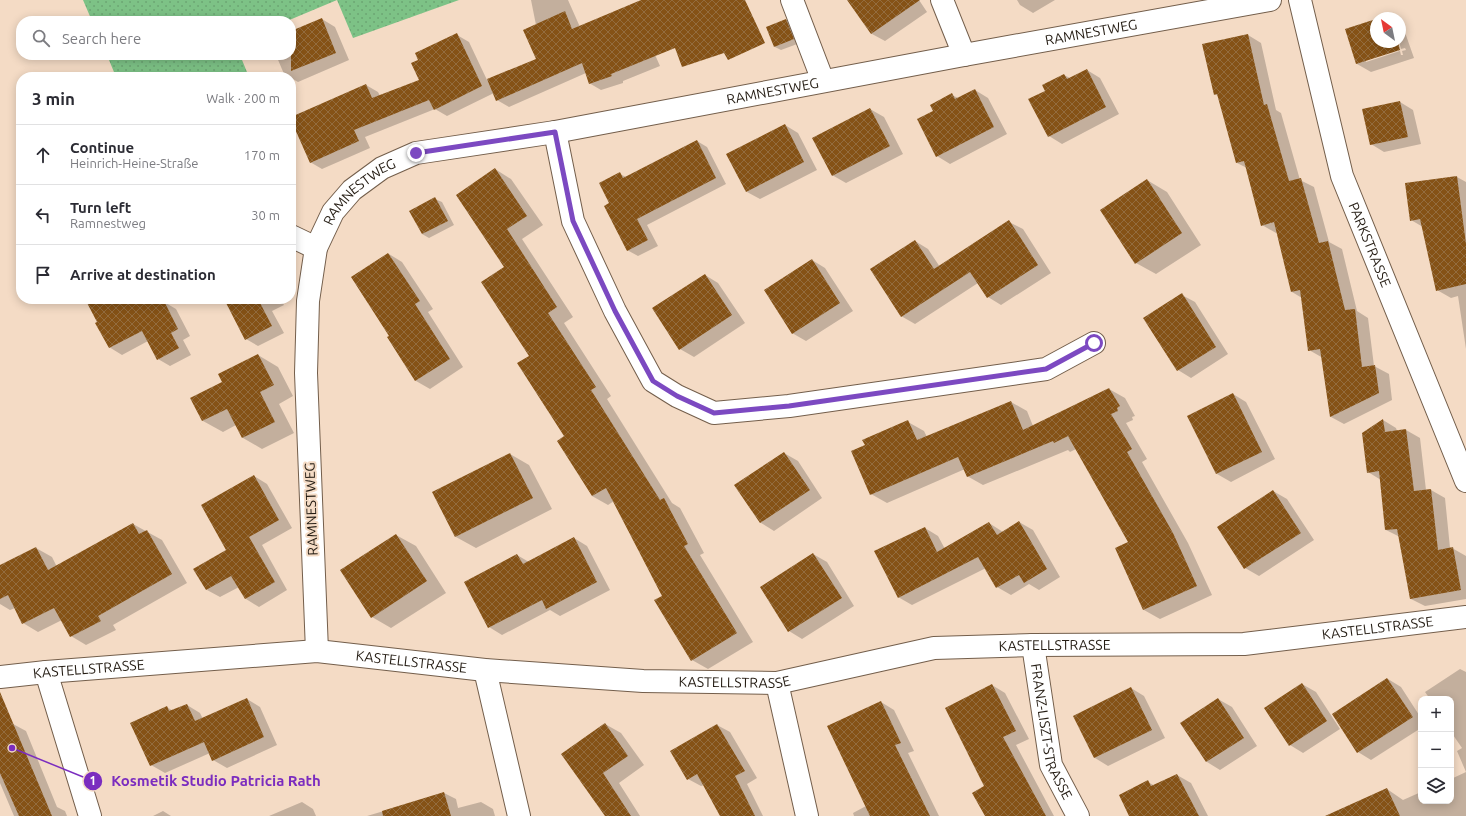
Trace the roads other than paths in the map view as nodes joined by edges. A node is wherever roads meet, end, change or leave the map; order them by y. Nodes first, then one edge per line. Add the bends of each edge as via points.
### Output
1 (792, 0) edge
2 (942, 0) edge
3 (1300, 0) edge
4 (1260, 1) edge
5 (964, 55) junction
6 (823, 81) junction
7 (555, 132) junction
8 (296, 238) edge
9 (316, 248) junction
10 (1094, 343) dead end
11 (1466, 481) edge
12 (1466, 617) edge
13 (1033, 644) junction
14 (317, 651) junction
15 (485, 670) junction
16 (46, 672) junction
17 (0, 677) edge
18 (777, 683) junction
19 (90, 816) edge
20 (519, 816) edge
21 (807, 816) edge
22 (1078, 816) edge

1 - 6 street
2 - 5 street
3 - 11 street, PARKSTRASSE via 1342,176
4 - 5 street, RAMNESTWEG
5 - 6 street, RAMNESTWEG
6 - 7 street, RAMNESTWEG
7 - 9 street, RAMNESTWEG via 416,153 382,168 352,190 333,212
7 - 10 street via 573,221 615,311 653,381 677,396 714,413 789,406 1046,369
8 - 9 street
9 - 14 street, RAMNESTWEG via 308,301 306,373
12 - 13 street, KASTELLSTRASSE via 1244,644
13 - 18 street, KASTELLSTRASSE via 934,648
13 - 22 street, FRANZ-LISZT-STRASSE via 1051,765
14 - 15 street, KASTELLSTRASSE
14 - 16 street, KASTELLSTRASSE
15 - 18 street, KASTELLSTRASSE via 643,681
15 - 20 street
16 - 17 street, KASTELLSTRASSE
16 - 19 street
18 - 21 street

